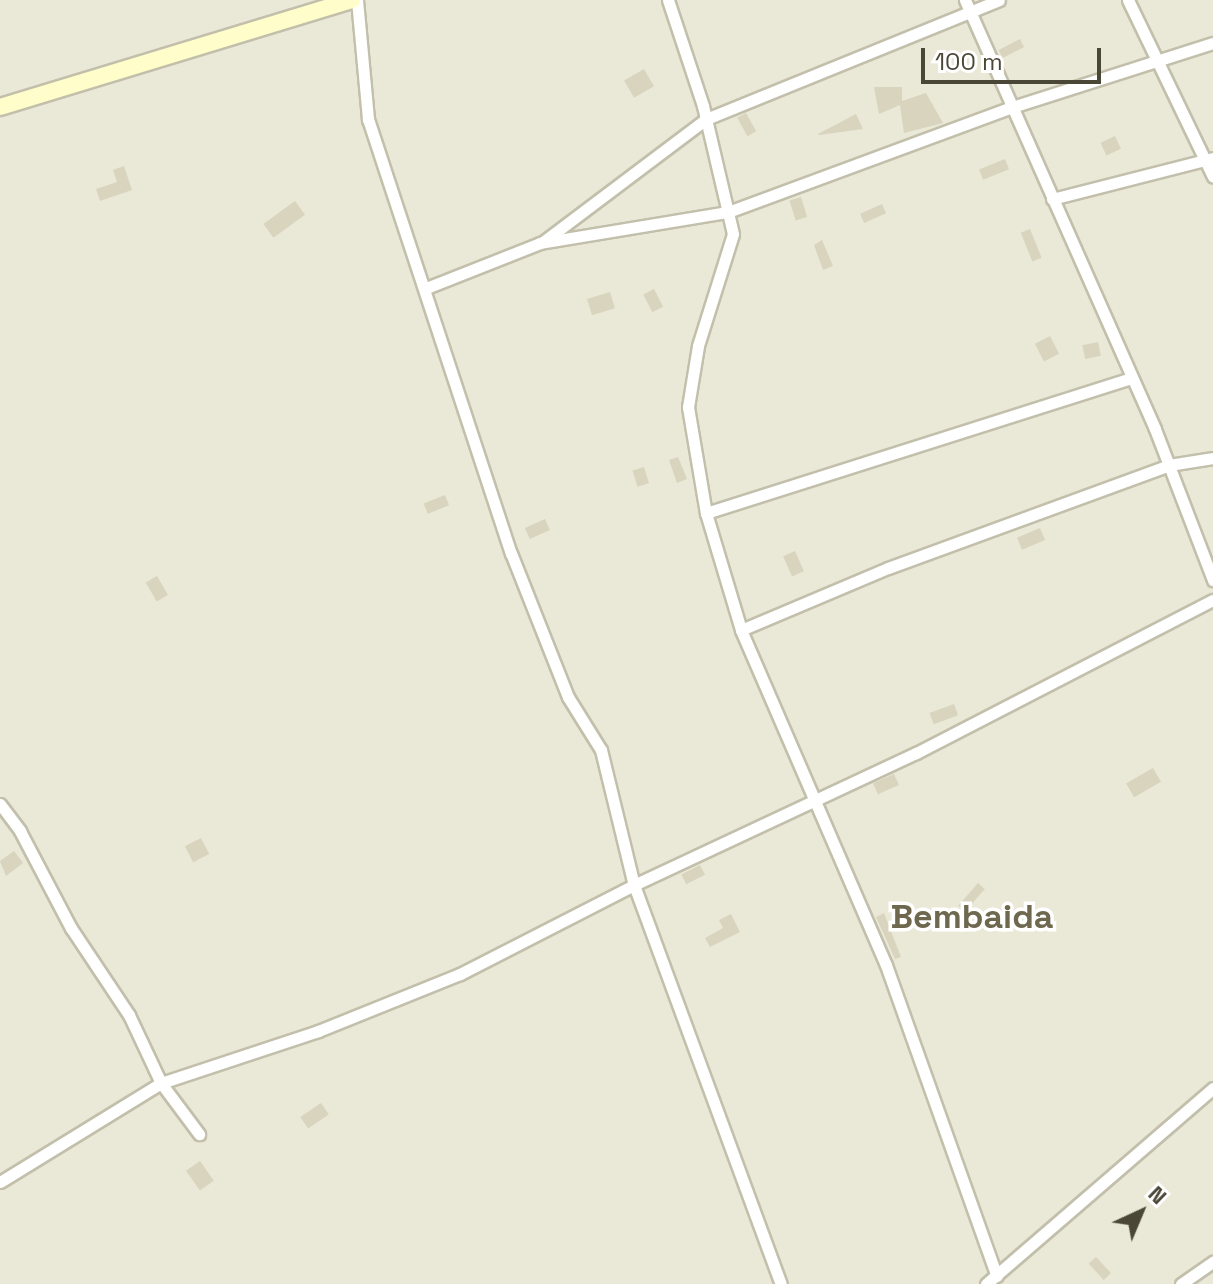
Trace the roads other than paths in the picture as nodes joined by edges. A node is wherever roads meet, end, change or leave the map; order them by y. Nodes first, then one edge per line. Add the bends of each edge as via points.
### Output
1 (354, 0) edge
2 (668, 0) edge
3 (999, 0) edge
4 (1128, 0) edge
5 (967, 5) edge
6 (1213, 43) edge
7 (1157, 60) junction
8 (0, 107) edge
9 (1012, 107) junction
10 (706, 119) junction
11 (1209, 159) edge
12 (1213, 177) edge
13 (1052, 199) junction
14 (728, 212) junction
15 (540, 243) junction
16 (426, 288) junction
17 (1132, 378) junction
18 (1213, 458) edge
19 (1169, 465) junction
20 (706, 513) junction
21 (1213, 580) edge
22 (1213, 600) edge
23 (741, 630) junction
24 (816, 801) junction
25 (0, 804) edge
26 (634, 885) junction
27 (161, 1083) junction
28 (1213, 1088) edge
29 (199, 1134) dead end
30 (0, 1182) edge
31 (1213, 1262) edge
32 (997, 1276) junction
33 (781, 1284) edge
34 (986, 1284) edge
35 (1181, 1284) edge

1 - 8 street
1 - 16 street via 368,119
2 - 10 street
3 - 5 street
4 - 7 street
5 - 9 street
5 - 10 street
6 - 7 street
7 - 9 street
7 - 11 street
9 - 13 street
9 - 14 street
10 - 14 street
10 - 15 street
11 - 12 street
11 - 13 street
13 - 17 street
14 - 15 street
14 - 20 street via 733,234 698,346 688,407
15 - 16 street
16 - 26 street via 511,553 568,697 601,750
17 - 19 street
17 - 20 street
18 - 19 street
19 - 21 street
19 - 23 street via 888,568
20 - 23 street
22 - 24 street
23 - 24 street
24 - 26 street
24 - 32 street via 886,965
25 - 27 street via 71,928 129,1015
26 - 27 street via 460,974 318,1031
26 - 33 street
27 - 29 street
27 - 30 street
28 - 32 street
31 - 35 street
32 - 34 street

